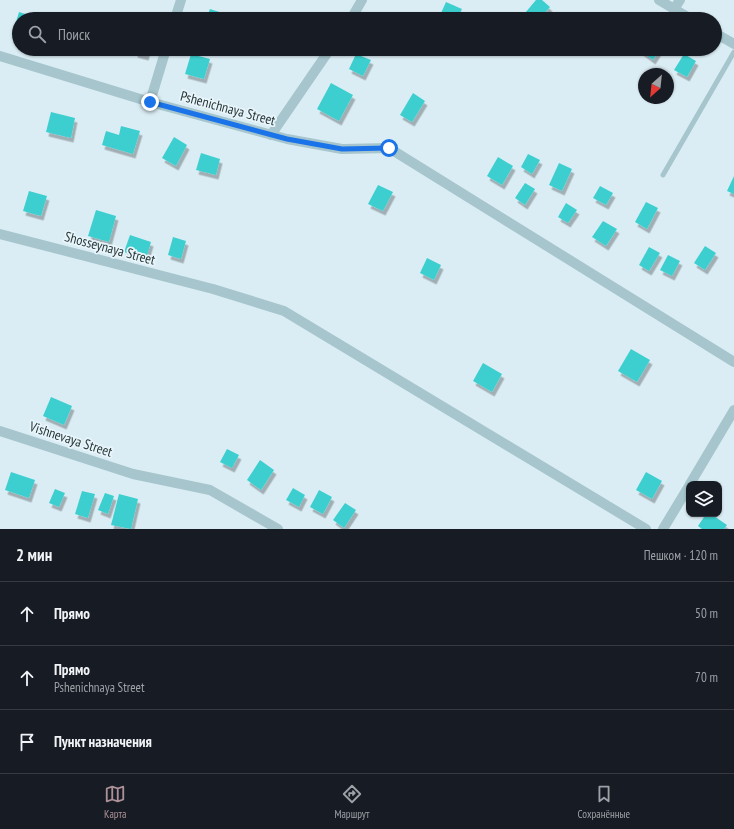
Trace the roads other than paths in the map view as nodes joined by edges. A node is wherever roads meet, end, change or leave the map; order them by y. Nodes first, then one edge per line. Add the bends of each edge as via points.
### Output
1 (181, 0) edge
2 (362, 0) edge
3 (659, 0) edge
4 (680, 0) edge
5 (674, 9) junction
6 (177, 12) edge
7 (355, 12) edge
8 (679, 12) edge
9 (722, 37) edge
10 (734, 44) edge
11 (734, 52) edge
12 (0, 56) edge
13 (164, 56) edge
14 (325, 56) edge
15 (150, 102) junction
16 (271, 135) junction
17 (663, 175) dead end
18 (0, 234) edge
19 (734, 362) edge
20 (734, 410) edge
21 (0, 430) edge
22 (692, 481) edge
23 (686, 492) edge
24 (278, 529) edge
25 (646, 529) edge
26 (663, 529) edge

1 - 6 street
2 - 7 street
3 - 5 street
4 - 5 street
5 - 8 street
9 - 10 street
11 - 17 lane
12 - 15 street, Pshenichnaya Street
13 - 15 street
14 - 16 street
15 - 16 street, Pshenichnaya Street
16 - 19 street, Pshenichnaya Street via 342,149 389,148
18 - 25 street, Shosseynaya Street via 213,289 284,311
20 - 22 street
21 - 24 street, Vishnevaya Street via 133,474 210,490
23 - 26 street

